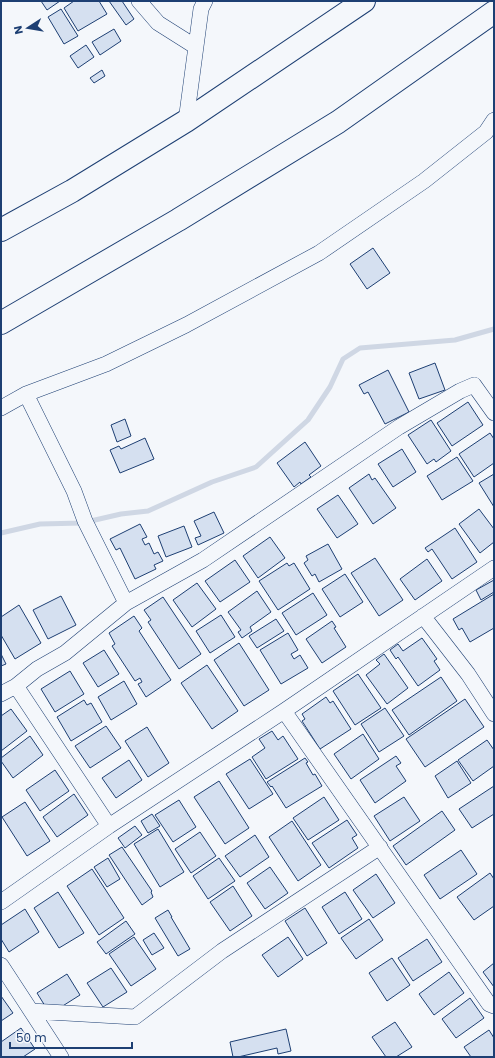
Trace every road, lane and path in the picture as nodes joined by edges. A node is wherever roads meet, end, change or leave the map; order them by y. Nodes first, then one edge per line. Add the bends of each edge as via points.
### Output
1 (139, 1) edge
2 (205, 1) edge
3 (364, 1) edge
4 (494, 12) edge
5 (196, 47) junction
6 (186, 122) junction
7 (491, 132) edge
8 (1, 230) edge
9 (1, 323) edge
10 (26, 394) junction
11 (1, 408) edge
12 (494, 413) edge
13 (494, 568) edge
14 (126, 603) junction
15 (423, 616) junction
16 (16, 686) junction
17 (1, 694) edge
18 (284, 711) junction
19 (494, 714) edge
20 (109, 826) junction
21 (380, 847) junction
22 (1, 902) edge
23 (1, 965) edge
24 (494, 1006) edge
25 (31, 1011) junction
26 (61, 1057) edge

1 - 5 street via 158,23
2 - 5 street
3 - 6 highway
4 - 9 highway via 338,122 178,220
5 - 6 street
6 - 8 highway via 72,191
7 - 10 street via 319,253 186,325 106,364
10 - 11 street
10 - 14 street
12 - 14 street via 474,385 460,391 399,427 203,560
13 - 15 street
14 - 16 street via 65,653
15 - 18 street
15 - 19 street via 468,674
16 - 17 street
16 - 20 street
18 - 20 street
18 - 21 street
20 - 22 street
21 - 24 street via 489,1004
21 - 25 street via 222,951 135,1017
23 - 25 street
25 - 26 street

